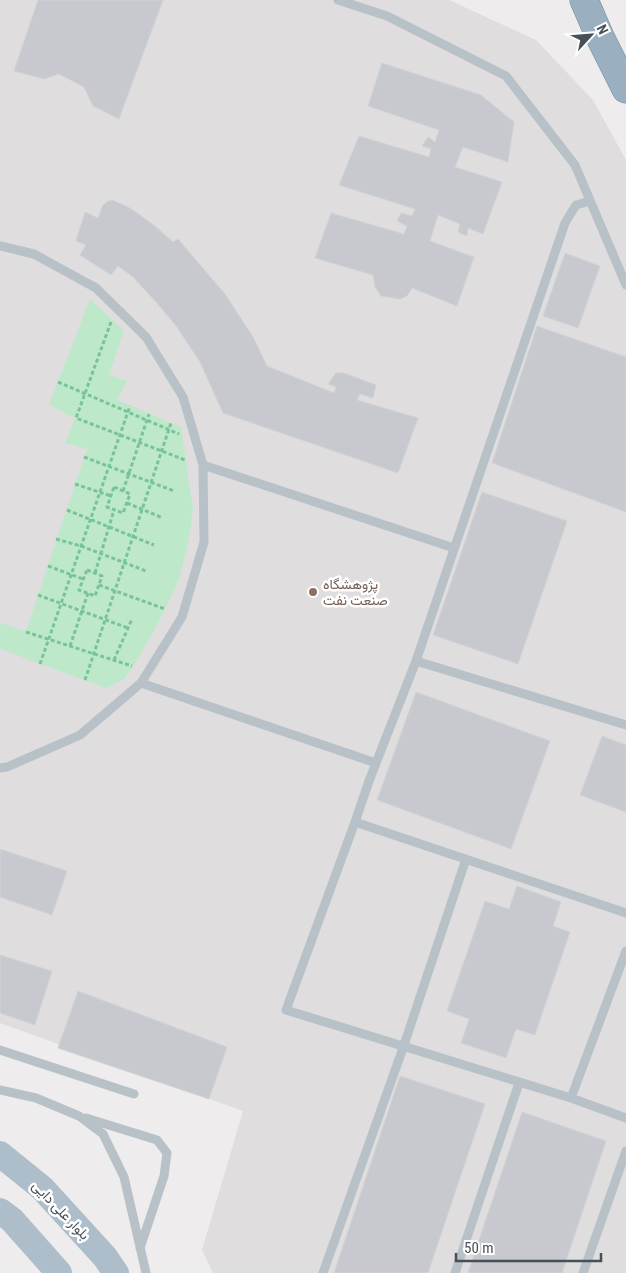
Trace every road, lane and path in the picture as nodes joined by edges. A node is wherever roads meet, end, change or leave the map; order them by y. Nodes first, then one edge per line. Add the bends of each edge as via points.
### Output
1 (338, 0) edge
2 (572, 0) edge
3 (584, 0) edge
4 (600, 37) junction
5 (626, 89) edge
6 (590, 201) junction
7 (0, 246) edge
8 (626, 285) edge
9 (112, 319) dead end
10 (58, 382) dead end
11 (85, 394) junction
12 (130, 406) dead end
13 (128, 412) junction
14 (149, 414) dead end
15 (147, 420) junction
16 (171, 423) dead end
17 (169, 429) junction
18 (120, 435) junction
19 (182, 436) dead end
20 (139, 443) junction
21 (161, 452) junction
22 (84, 457) dead end
23 (185, 460) dead end
24 (203, 465) junction
25 (109, 466) junction
26 (128, 474) junction
27 (151, 482) junction
28 (75, 484) dead end
29 (123, 491) junction
30 (174, 491) dead end
31 (100, 492) junction
32 (111, 496) junction
33 (127, 503) junction
34 (142, 509) junction
35 (66, 510) dead end
36 (114, 510) junction
37 (163, 518) dead end
38 (90, 519) junction
39 (109, 527) junction
40 (133, 537) junction
41 (56, 540) dead end
42 (154, 545) dead end
43 (81, 546) junction
44 (454, 548) junction
45 (101, 554) junction
46 (124, 563) junction
47 (48, 566) dead end
48 (146, 571) dead end
49 (95, 573) junction
50 (71, 575) junction
51 (84, 579) junction
52 (99, 586) junction
53 (115, 591) junction
54 (88, 593) junction
55 (38, 595) dead end
56 (61, 604) junction
57 (166, 609) dead end
58 (81, 611) junction
59 (132, 619) dead end
60 (105, 620) junction
61 (128, 628) junction
62 (26, 632) dead end
63 (48, 639) junction
64 (70, 646) junction
65 (94, 654) junction
66 (114, 660) junction
67 (416, 661) junction
68 (40, 664) dead end
69 (132, 666) dead end
70 (85, 680) dead end
71 (141, 683) junction
72 (626, 725) edge
73 (376, 763) junction
74 (0, 768) edge
75 (355, 822) junction
76 (466, 859) junction
77 (626, 913) edge
78 (626, 951) edge
79 (403, 1048) junction
80 (0, 1050) edge
81 (519, 1083) junction
82 (0, 1090) edge
83 (134, 1094) dead end
84 (571, 1098) junction
85 (79, 1116) junction
86 (626, 1118) edge
87 (626, 1151) edge
88 (0, 1154) edge
89 (0, 1211) edge
90 (140, 1249) junction
91 (60, 1273) edge
92 (116, 1273) edge
93 (146, 1273) edge
94 (324, 1273) edge
95 (456, 1273) edge
96 (583, 1273) edge

1 - 6 lane via 387,16 506,76 574,165
2 - 4 highway
3 - 4 highway
4 - 5 highway
6 - 8 lane
6 - 44 lane via 576,205 565,224
7 - 24 lane via 34,254 96,288 146,337 183,397
9 - 11 path
10 - 11 path
11 - 13 path
11 - 18 path via 76,418
12 - 13 path
13 - 15 path
13 - 18 path
14 - 15 path
15 - 17 path
15 - 20 path
16 - 17 path
17 - 19 path
17 - 21 path
18 - 20 path
18 - 25 path
20 - 21 path
20 - 26 path
21 - 23 path
21 - 27 path
22 - 25 path
24 - 44 lane
24 - 71 lane via 204,542 188,599 182,617
25 - 26 path
25 - 31 path
26 - 27 path
26 - 29 path
27 - 30 path
27 - 34 path
28 - 31 path
29 - 32 path via 114,488
29 - 33 path via 130,494
31 - 32 path
31 - 38 path
32 - 36 path via 107,507
33 - 34 path
33 - 36 path via 123,513
34 - 37 path
34 - 40 path
35 - 38 path
36 - 39 path
38 - 39 path
38 - 43 path
39 - 40 path
39 - 45 path
40 - 42 path
40 - 46 path
41 - 43 path
43 - 45 path
43 - 50 path
44 - 67 lane
45 - 46 path
45 - 49 path
46 - 48 path
46 - 53 path
47 - 50 path
49 - 51 path via 87,570
49 - 52 path via 102,576
50 - 51 path
50 - 56 path
51 - 54 path via 79,590
52 - 53 path
52 - 54 path via 95,596
53 - 57 path
53 - 60 path
54 - 58 path
55 - 56 path
56 - 58 path
56 - 63 path
58 - 60 path
58 - 64 path
59 - 61 path
60 - 61 path
60 - 65 path
61 - 66 path
62 - 63 path
63 - 64 path
63 - 68 path
64 - 65 path
65 - 66 path
65 - 70 path
66 - 69 path
67 - 72 lane
67 - 73 lane
71 - 73 lane
71 - 74 lane via 80,735
73 - 75 lane
75 - 76 lane
75 - 79 lane via 286,1010
76 - 77 lane
76 - 79 lane
78 - 84 lane
79 - 81 lane
79 - 94 lane
80 - 83 lane
81 - 84 lane
81 - 95 lane
82 - 85 lane via 36,1098
84 - 86 lane
85 - 90 lane via 103,1134 124,1177
85 - 90 lane via 157,1140 167,1153 164,1176
87 - 96 lane
88 - 92 main road, بلوار علی دایی via 42,1188
89 - 91 main road
90 - 93 lane

